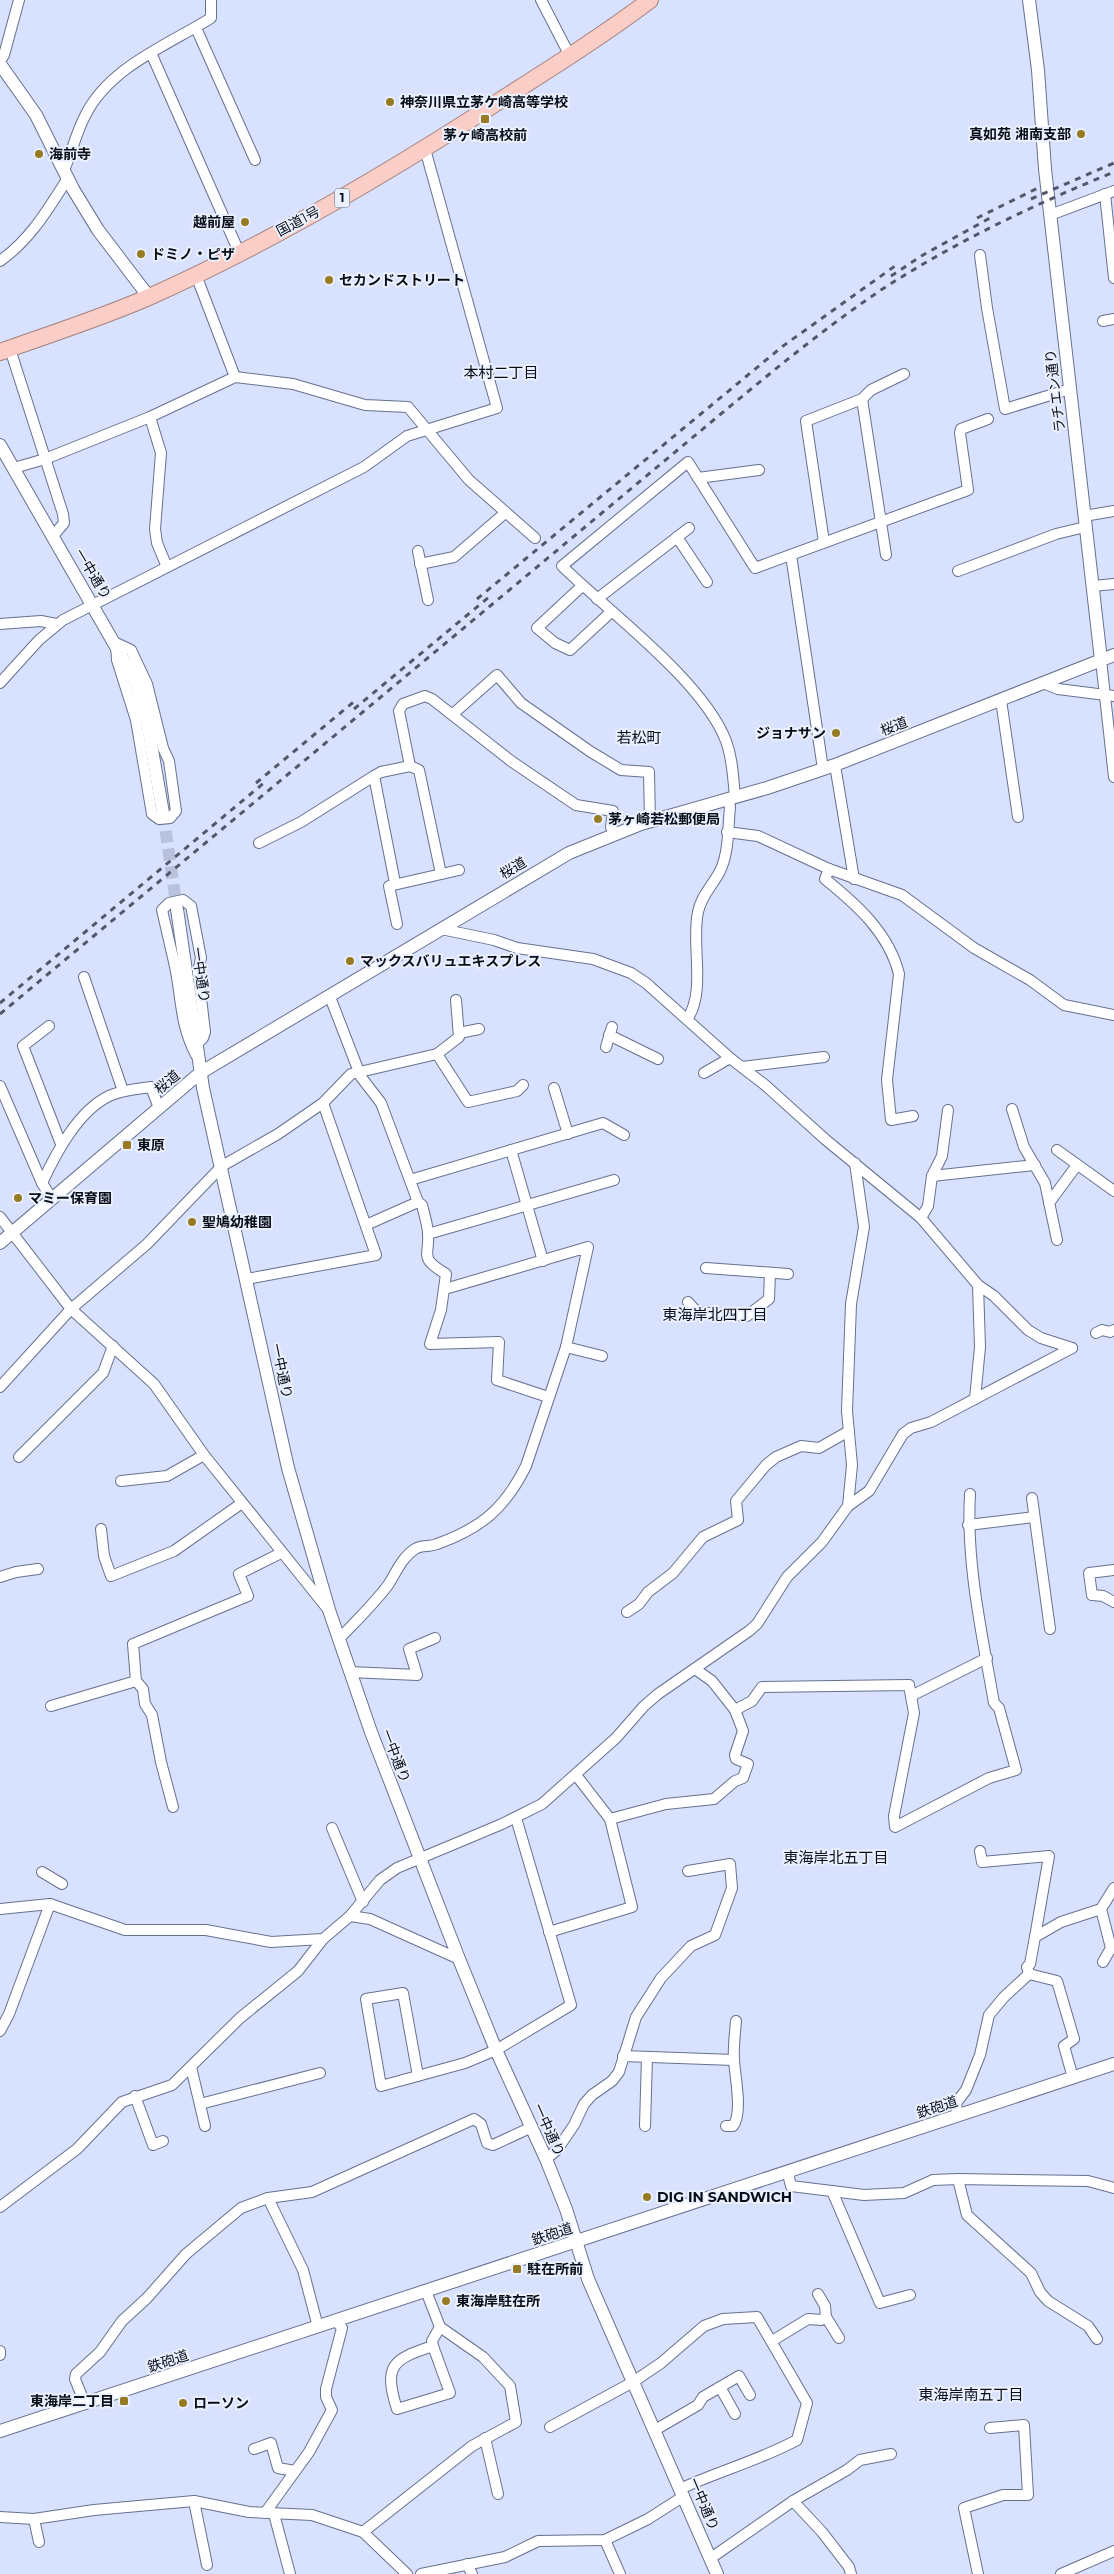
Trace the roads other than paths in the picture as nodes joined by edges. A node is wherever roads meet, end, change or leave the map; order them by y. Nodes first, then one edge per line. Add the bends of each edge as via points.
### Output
1 (19, 0) edge
2 (211, 0) edge
3 (540, 0) edge
4 (650, 0) edge
5 (1029, 0) edge
6 (196, 28) junction
7 (151, 53) junction
8 (570, 56) junction
9 (0, 62) edge
10 (425, 149) junction
11 (255, 160) dead end
12 (66, 174) junction
13 (1110, 192) edge
14 (1050, 215) junction
15 (240, 252) junction
16 (980, 255) dead end
17 (0, 261) edge
18 (196, 275) junction
19 (1114, 278) edge
20 (149, 297) junction
21 (1114, 319) edge
22 (1103, 321) dead end
23 (5, 350) edge
24 (904, 374) dead end
25 (235, 377) junction
26 (1070, 390) junction
27 (862, 399) junction
28 (150, 417) junction
29 (988, 419) dead end
30 (427, 428) junction
31 (0, 445) edge
32 (45, 459) junction
33 (14, 468) junction
34 (760, 470) dead end
35 (698, 478) junction
36 (1114, 511) edge
37 (505, 513) junction
38 (1085, 521) junction
39 (881, 522) junction
40 (689, 528) dead end
41 (53, 536) junction
42 (677, 537) junction
43 (535, 538) dead end
44 (824, 542) junction
45 (418, 551) dead end
46 (791, 555) junction
47 (886, 555) dead end
48 (420, 564) junction
49 (167, 567) junction
50 (958, 571) dead end
51 (706, 582) dead end
52 (1114, 584) edge
53 (582, 586) junction
54 (1093, 586) junction
55 (597, 599) junction
56 (428, 600) dead end
57 (94, 604) junction
58 (611, 612) junction
59 (0, 624) edge
60 (56, 624) junction
61 (116, 643) junction
62 (1114, 655) edge
63 (1101, 660) junction
64 (0, 683) edge
65 (1043, 683) junction
66 (1110, 695) edge
67 (1001, 700) junction
68 (453, 714) junction
69 (410, 766) junction
70 (829, 767) junction
71 (374, 776) junction
72 (1114, 778) edge
73 (732, 798) junction
74 (162, 813) tunnel mouth
75 (1018, 817) dead end
76 (650, 821) junction
77 (727, 832) junction
78 (614, 833) junction
79 (259, 843) dead end
80 (459, 870) dead end
81 (829, 870) junction
82 (441, 874) junction
83 (854, 879) junction
84 (396, 883) junction
85 (177, 909) tunnel mouth
86 (397, 924) dead end
87 (440, 929) junction
88 (84, 977) dead end
89 (330, 997) junction
90 (456, 1000) dead end
91 (1114, 1014) edge
92 (688, 1018) junction
93 (49, 1026) dead end
94 (479, 1030) dead end
95 (459, 1033) junction
96 (196, 1045) junction
97 (606, 1047) dead end
98 (437, 1054) junction
99 (824, 1057) dead end
100 (198, 1058) junction
101 (730, 1058) junction
102 (658, 1059) dead end
103 (742, 1067) junction
104 (360, 1070) junction
105 (200, 1073) junction
106 (704, 1073) dead end
107 (523, 1085) dead end
108 (0, 1086) edge
109 (554, 1088) dead end
110 (123, 1091) junction
111 (322, 1103) junction
112 (159, 1108) junction
113 (1012, 1109) dead end
114 (948, 1110) dead end
115 (913, 1116) dead end
116 (568, 1134) junction
117 (624, 1135) dead end
118 (62, 1144) junction
119 (511, 1150) junction
120 (1057, 1150) dead end
121 (855, 1163) junction
122 (1035, 1165) junction
123 (1077, 1165) junction
124 (222, 1166) junction
125 (932, 1176) junction
126 (410, 1180) junction
127 (614, 1180) dead end
128 (42, 1183) junction
129 (1114, 1191) edge
130 (52, 1199) junction
131 (418, 1202) junction
132 (1049, 1202) junction
133 (527, 1205) junction
134 (0, 1217) edge
135 (921, 1218) junction
136 (366, 1225) junction
137 (12, 1232) junction
138 (428, 1234) junction
139 (1057, 1240) dead end
140 (0, 1243) edge
141 (543, 1261) junction
142 (706, 1268) dead end
143 (770, 1273) junction
144 (788, 1274) dead end
145 (247, 1279) junction
146 (978, 1286) junction
147 (445, 1289) junction
148 (688, 1302) dead end
149 (71, 1309) junction
150 (1113, 1332) edge
151 (1096, 1333) dead end
152 (112, 1346) junction
153 (566, 1347) junction
154 (602, 1356) dead end
155 (0, 1387) edge
156 (548, 1397) junction
157 (975, 1399) junction
158 (849, 1431) junction
159 (204, 1455) junction
160 (20, 1457) dead end
161 (122, 1481) dead end
162 (970, 1494) dead end
163 (1032, 1498) dead end
164 (242, 1503) junction
165 (848, 1506) junction
166 (1034, 1517) junction
167 (968, 1525) junction
168 (101, 1529) dead end
169 (281, 1553) junction
170 (38, 1570) dead end
171 (1114, 1570) edge
172 (0, 1577) edge
173 (1114, 1602) edge
174 (329, 1610) junction
175 (627, 1612) dead end
176 (1050, 1629) dead end
177 (435, 1638) dead end
178 (339, 1639) junction
179 (987, 1658) junction
180 (695, 1669) junction
181 (350, 1672) junction
182 (136, 1681) junction
183 (911, 1696) junction
184 (50, 1706) dead end
185 (735, 1710) junction
186 (576, 1775) junction
187 (173, 1807) dead end
188 (516, 1818) junction
189 (610, 1819) junction
190 (332, 1828) dead end
191 (980, 1850) dead end
192 (419, 1857) junction
193 (688, 1871) dead end
194 (42, 1872) dead end
195 (62, 1884) dead end
196 (1114, 1888) edge
197 (363, 1902) junction
198 (50, 1904) junction
199 (0, 1909) edge
200 (1101, 1909) junction
201 (350, 1916) junction
202 (549, 1932) junction
203 (1035, 1937) junction
204 (323, 1939) junction
205 (459, 1959) junction
206 (1103, 1962) dead end
207 (1029, 1974) junction
208 (736, 2021) dead end
209 (0, 2031) edge
210 (496, 2050) junction
211 (623, 2056) junction
212 (647, 2057) junction
213 (734, 2060) junction
214 (1114, 2064) edge
215 (191, 2067) junction
216 (320, 2073) dead end
217 (418, 2076) junction
218 (1073, 2078) junction
219 (135, 2096) junction
220 (200, 2104) junction
221 (958, 2116) junction
222 (205, 2126) dead end
223 (645, 2126) dead end
224 (726, 2126) dead end
225 (532, 2127) junction
226 (163, 2142) dead end
227 (546, 2159) junction
228 (790, 2171) junction
229 (958, 2178) junction
230 (1114, 2188) edge
231 (832, 2191) junction
232 (268, 2198) junction
233 (0, 2207) edge
234 (576, 2242) junction
235 (426, 2291) junction
236 (818, 2294) dead end
237 (910, 2295) dead end
238 (826, 2317) junction
239 (336, 2321) junction
240 (318, 2327) junction
241 (440, 2327) junction
242 (839, 2338) dead end
243 (1096, 2339) dead end
244 (772, 2341) junction
245 (433, 2346) junction
246 (633, 2382) junction
247 (720, 2387) junction
248 (750, 2395) dead end
249 (85, 2404) junction
250 (736, 2414) dead end
251 (550, 2427) dead end
252 (990, 2428) dead end
253 (655, 2430) junction
254 (0, 2431) edge
255 (485, 2438) junction
256 (254, 2449) dead end
257 (891, 2454) dead end
258 (295, 2471) junction
259 (682, 2492) junction
260 (498, 2494) dead end
261 (194, 2501) junction
262 (793, 2501) junction
263 (270, 2514) junction
264 (0, 2517) edge
265 (34, 2519) junction
266 (363, 2532) junction
267 (605, 2540) junction
268 (39, 2542) dead end
269 (1114, 2551) edge
270 (467, 2564) junction
271 (207, 2565) dead end
272 (714, 2569) edge
273 (290, 2574) edge
274 (407, 2574) edge
275 (420, 2574) edge
276 (472, 2574) edge
277 (620, 2574) edge
278 (852, 2574) edge
279 (978, 2574) edge
280 (1061, 2574) edge

1 - 9 street
2 - 6 street via 211,18
3 - 8 street
4 - 8 highway, 国道1号 / 1
5 - 14 street, ラチエン通り
6 - 7 street
6 - 11 street
7 - 12 street via 121,72 90,107
7 - 15 street
8 - 10 highway, 国道1号 / 1
9 - 12 street via 36,115
10 - 15 highway, 国道1号 / 1
10 - 30 street via 497,408
12 - 17 street via 38,226
12 - 20 street via 98,230
13 - 14 street
13 - 19 street
14 - 26 street, ラチエン通り
15 - 18 highway, 国道1号 / 1
16 - 26 street via 1006,409
18 - 20 highway, 国道1号 / 1
18 - 25 street
20 - 23 highway, 国道1号 / 1
21 - 22 street
23 - 32 street
24 - 27 street via 872,390
25 - 28 street
25 - 30 street via 293,384 365,405 408,407
26 - 38 street, ラチエン通り
27 - 39 street
27 - 44 street via 806,421
28 - 32 street
28 - 49 street via 161,453 155,529
29 - 39 street via 962,429 960,433 968,490
30 - 37 street via 468,480
30 - 49 street via 396,442 364,467
31 - 33 street, 一中通り
32 - 33 street
32 - 41 street via 64,523
33 - 41 street, 一中通り
34 - 35 street
35 - 46 street via 755,568
35 - 53 street via 688,462 562,566
36 - 38 street
37 - 43 street
37 - 48 street via 454,557
38 - 50 street
38 - 54 street, ラチエン通り
39 - 44 street
39 - 47 street
40 - 42 street
41 - 57 street, 一中通り
42 - 51 street
42 - 55 street
44 - 46 street
45 - 48 street
46 - 70 street
48 - 56 street
49 - 57 street
52 - 54 street
53 - 55 street
53 - 58 street via 537,628 570,650
54 - 63 street, ラチエン通り
55 - 58 street
57 - 60 street
57 - 61 street, 一中通り
58 - 73 street via 688,685 708,710 723,734 732,759
59 - 60 street via 41,621
60 - 64 street
61 - 61 street via 131,650 152,700 169,761 176,811 170,818 159,819 152,814 136,720 117,660
61 - 74 street, 一中通り via 134,678 146,714
62 - 63 street, 桜道
63 - 65 street, 桜道
63 - 66 street, ラチエン通り
65 - 66 street via 1058,689
65 - 67 street, 桜道
66 - 72 street, ラチエン通り
67 - 70 street, 桜道
67 - 75 street
68 - 69 street via 424,696 403,704 399,711
68 - 76 street via 497,675 521,703 591,752 621,770 650,772
68 - 78 street via 512,761 576,805 613,810 611,827
69 - 71 street
69 - 82 street via 418,770
70 - 73 street, 桜道
70 - 83 street
71 - 79 street via 301,822
71 - 84 street
73 - 76 street, 桜道
73 - 77 street
76 - 78 street, 桜道
77 - 81 street via 758,836
77 - 92 street via 723,862 698,911 696,985
78 - 87 street, 桜道 via 569,853
80 - 82 street
81 - 83 street
81 - 115 street via 825,879 862,911 896,962 899,974 887,1093 891,1120
82 - 84 street
83 - 91 street via 902,895 974,948 1030,980 1064,1005
84 - 86 street via 389,886
85 - 96 street, 一中通り
87 - 89 street, 桜道
87 - 92 street via 517,948 593,959 631,973
88 - 110 street
89 - 104 street
89 - 105 street, 桜道
90 - 95 street
92 - 101 street
93 - 118 street via 24,1046
94 - 95 street
95 - 98 street via 459,1037
96 - 100 street, 一中通り
96 - 100 street via 205,1032 198,972 201,958 191,906 183,900 169,903 162,910 186,1036
97 - 102 street via 610,1031
98 - 104 street
98 - 107 street via 468,1102 517,1091
99 - 103 street
100 - 105 street, 一中通り
101 - 103 street
101 - 106 street
103 - 121 street
104 - 111 street via 351,1074
104 - 126 street via 381,1103
105 - 112 street, 桜道
105 - 124 street, 一中通り
108 - 128 street
109 - 116 street
110 - 112 street via 151,1087
110 - 118 street via 93,1107
111 - 124 street via 278,1134
111 - 136 street
112 - 130 street, 桜道
113 - 122 street via 1024,1148
114 - 125 street via 942,1156
116 - 117 street via 603,1123
116 - 119 street
118 - 128 street
119 - 126 street
119 - 133 street
120 - 123 street
121 - 135 street
121 - 158 street via 864,1228 851,1295
122 - 125 street
122 - 132 street via 1045,1183
123 - 129 street
123 - 132 street
124 - 145 street, 一中通り
124 - 149 street via 148,1244
125 - 135 street via 928,1206
126 - 131 street
127 - 133 street
128 - 130 street
130 - 137 street, 桜道
131 - 136 street
131 - 138 street via 422,1204
132 - 139 street
133 - 138 street
133 - 141 street
134 - 137 street
135 - 146 street
136 - 145 street via 376,1255
137 - 140 street, 桜道
137 - 149 street
138 - 147 street via 426,1251 432,1265 446,1274
141 - 147 street
141 - 153 street via 588,1248
142 - 143 street
143 - 144 street
143 - 148 street via 769,1299 747,1316 697,1312
145 - 174 street, 一中通り via 288,1468
146 - 157 street via 980,1347
146 - 157 street via 1034,1334 1072,1348
147 - 156 street via 430,1344 499,1342 497,1380
149 - 152 street
149 - 155 street
150 - 151 street via 1102,1330
152 - 159 street via 154,1384
152 - 160 street via 103,1373
153 - 154 street
153 - 156 street
156 - 178 street via 526,1466 500,1507 472,1529 437,1544 416,1548
157 - 165 street via 903,1434 869,1491
158 - 165 street via 852,1465
158 - 175 street via 819,1448 800,1446 766,1465 736,1501 738,1520 704,1537 673,1573
159 - 161 street via 167,1476
159 - 164 street
162 - 167 street
163 - 166 street
164 - 168 street via 174,1550 111,1576 104,1556
164 - 169 street
165 - 180 street via 822,1542 787,1576 757,1624
166 - 167 street
166 - 176 street
167 - 179 street via 971,1565
169 - 174 street
169 - 182 street via 239,1574 248,1596 133,1644
170 - 172 street
171 - 173 street via 1089,1573 1092,1596 1103,1596
174 - 178 street, 一中通り
177 - 181 street via 409,1649 417,1675
178 - 181 street, 一中通り
179 - 183 street
179 - 183 street via 994,1703 999,1708 1016,1770 989,1778 895,1827 894,1816 914,1713
180 - 185 street via 712,1681
180 - 186 street via 644,1706 616,1738
181 - 192 street, 一中通り
182 - 184 street
182 - 187 street via 143,1689 145,1704 152,1715
183 - 185 street via 908,1685 762,1687 752,1701
185 - 189 street via 743,1731 735,1755 736,1759 748,1764 743,1778 714,1799 666,1804
186 - 188 street via 542,1804
186 - 189 street
188 - 192 street
188 - 202 street
189 - 202 street via 632,1907
190 - 197 street
191 - 203 street via 982,1862 1049,1856
192 - 197 street via 380,1880
192 - 205 street, 一中通り
193 - 211 street via 730,1864 732,1888 729,1900 714,1935 690,1946 656,1985 636,2017
194 - 195 street
196 - 200 street
197 - 201 street
198 - 199 street
198 - 204 street via 125,1930 206,1930 270,1942
198 - 209 street
200 - 203 street via 1061,1922
200 - 206 street via 1111,1948
201 - 204 street
201 - 205 street via 370,1919
202 - 210 street via 571,2005
203 - 207 street via 1027,1967
204 - 215 street via 298,1971 240,2018
205 - 210 street, 一中通り
207 - 218 street via 1057,1981 1074,2039 1064,2046
207 - 221 street via 1004,1996 989,2015 980,2055 966,2090 956,2103
208 - 213 street
210 - 217 street
210 - 225 street, 一中通り
211 - 212 street
211 - 227 street via 619,2072 584,2104 557,2150
212 - 213 street
212 - 223 street
213 - 224 street via 736,2122
214 - 218 street, 鉄砲道
215 - 219 street via 165,2089
215 - 220 street
216 - 220 street
217 - 217 street via 403,1993 366,1999 381,2086
218 - 221 street, 鉄砲道
219 - 226 street via 153,2145
219 - 233 street via 122,2102 77,2149
220 - 222 street
221 - 228 street, 鉄砲道
225 - 227 street, 一中通り
225 - 232 street via 493,2146 487,2143 481,2124 474,2120 312,2192
227 - 234 street, 一中通り
228 - 231 street via 791,2186
228 - 234 street, 鉄砲道
229 - 230 street via 1088,2181
229 - 231 street via 933,2180 904,2193 864,2195
229 - 243 street via 967,2215 1031,2273 1040,2292 1048,2300 1088,2326
231 - 237 street via 880,2303
232 - 240 street via 302,2270
232 - 249 street via 233,2214 186,2254 122,2321 100,2352 76,2374
234 - 235 street, 鉄砲道
234 - 246 street, 一中通り via 588,2279
235 - 239 street, 鉄砲道
235 - 241 street
236 - 238 street via 825,2306
238 - 242 street
238 - 244 street via 821,2320 808,2318
239 - 240 street, 鉄砲道
239 - 258 street via 342,2328 326,2389 332,2410
240 - 249 street, 鉄砲道
241 - 245 street via 432,2341
241 - 255 street via 483,2358 510,2386 516,2422
244 - 246 street via 757,2317 723,2319 704,2326 662,2363
244 - 259 street via 807,2403 797,2440 771,2455 722,2470
245 - 245 street via 450,2392 397,2409 391,2374 394,2365 404,2355
246 - 251 street
246 - 253 street, 一中通り
247 - 248 street via 740,2376
247 - 250 street
247 - 253 street via 703,2397 698,2405
249 - 254 street, 鉄砲道
252 - 279 street via 1024,2425 1028,2495 1003,2495 964,2508
253 - 259 street, 一中通り
255 - 260 street
255 - 266 street via 443,2467
256 - 258 street via 271,2444 278,2468
257 - 262 street via 860,2460
258 - 263 street
259 - 267 street via 648,2519
259 - 272 street, 一中通り
261 - 263 street
261 - 265 street
261 - 271 street
262 - 272 street
262 - 278 street via 822,2532
263 - 266 street via 312,2515
263 - 273 street
264 - 265 street
265 - 268 street
266 - 274 street
267 - 270 street via 538,2541 505,2557
267 - 277 street
269 - 280 street
270 - 275 street
270 - 276 street

